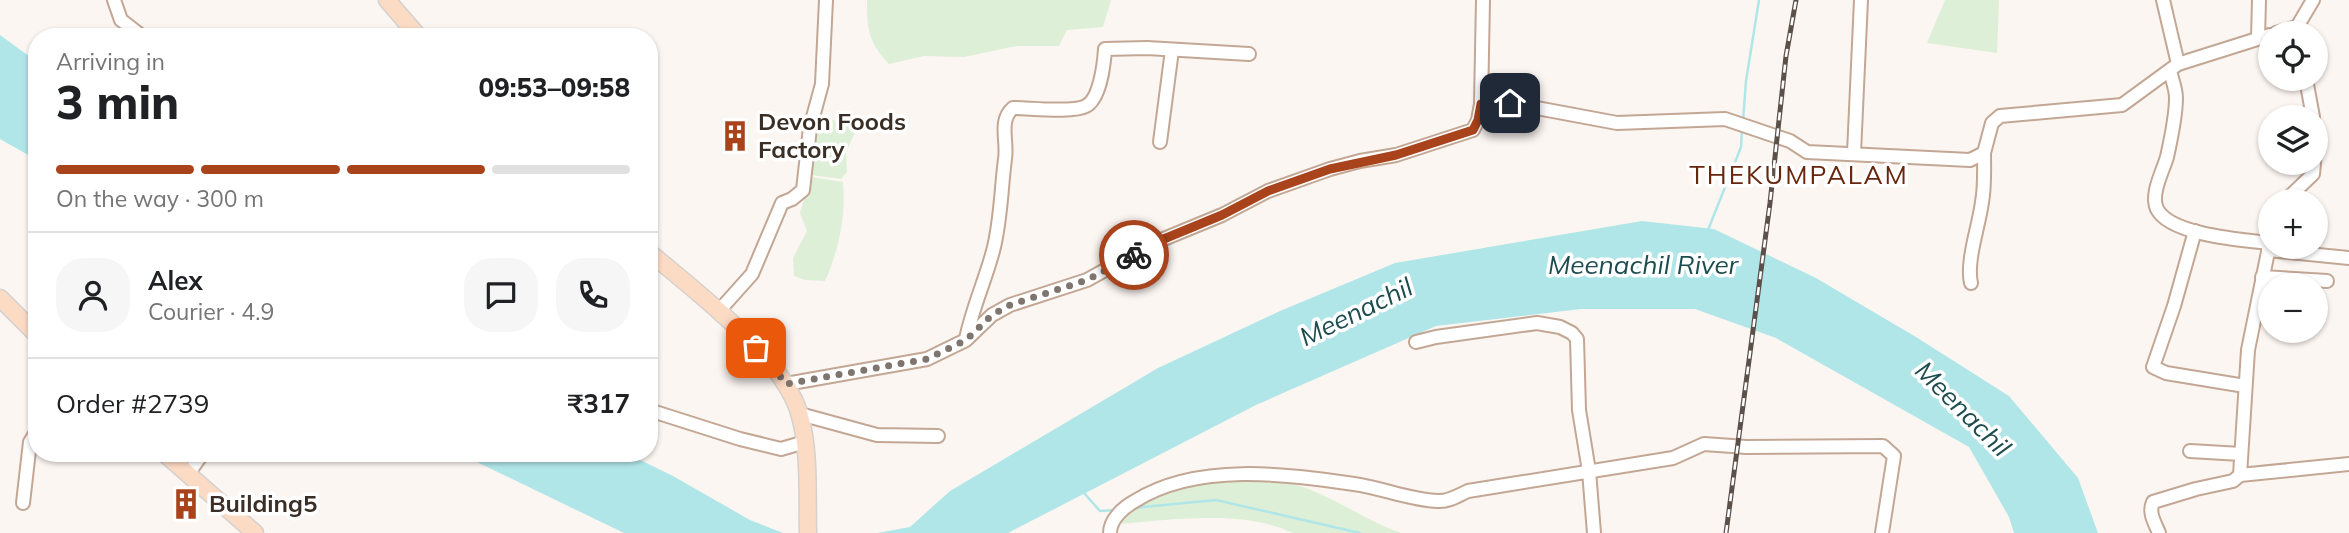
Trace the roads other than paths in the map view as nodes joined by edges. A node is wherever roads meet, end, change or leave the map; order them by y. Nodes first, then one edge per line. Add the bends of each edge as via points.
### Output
1 (114, 0) edge
2 (387, 0) edge
3 (826, 0) edge
4 (1483, 0) edge
5 (1861, 0) edge
6 (2163, 0) edge
7 (2259, 0) edge
8 (2314, 0) edge
9 (2262, 21) edge
10 (2303, 21) edge
11 (131, 28) edge
12 (411, 28) edge
13 (2258, 39) edge
14 (1172, 50) junction
15 (1249, 54) dead end
16 (2174, 67) junction
17 (1481, 104) junction
18 (1160, 142) dead end
19 (1854, 153) junction
20 (1984, 153) junction
21 (2312, 175) edge
22 (2297, 189) edge
23 (2195, 231) junction
24 (2258, 243) edge
25 (2328, 255) edge
26 (2349, 258) edge
27 (658, 260) edge
28 (1971, 283) dead end
29 (0, 298) edge
30 (2258, 298) edge
31 (718, 312) junction
32 (28, 326) edge
33 (966, 340) junction
34 (1416, 342) dead end
35 (786, 384) junction
36 (2245, 386) junction
37 (658, 413) edge
38 (800, 414) junction
39 (938, 436) dead end
40 (805, 444) junction
41 (2190, 451) dead end
42 (2241, 454) junction
43 (28, 459) edge
44 (174, 462) edge
45 (197, 462) edge
46 (2349, 464) edge
47 (1589, 471) junction
48 (188, 474) junction
49 (2240, 475) junction
50 (23, 503) dead end
51 (1110, 530) edge
52 (256, 533) edge
53 (808, 533) edge
54 (1594, 533) edge
55 (1882, 533) edge
56 (2159, 533) edge

1 - 11 street via 121,20
2 - 12 main road
3 - 31 street via 822,84 810,128 803,190 782,203 752,274
4 - 17 street
5 - 19 street
6 - 16 street
7 - 9 street
8 - 10 street
13 - 16 street
14 - 15 street
14 - 18 street
14 - 33 street via 1105,49 1100,82 1089,104 1013,108 1007,114 1007,150 993,251
16 - 20 street via 2122,105 2000,116 1992,123
16 - 23 street via 2176,96 2157,209 2166,219
17 - 19 street via 1510,103 1617,123 1708,118 1742,123 1807,152
17 - 33 street via 1473,130 1268,191 1154,243 1087,280 1010,305
19 - 20 street via 1970,160
20 - 28 street via 1983,199 1968,269
21 - 22 street
23 - 24 street
23 - 36 street via 2153,367
25 - 26 street
27 - 31 main road
29 - 32 main road
30 - 36 street
31 - 35 main road
33 - 35 street via 927,359
34 - 47 street via 1537,323 1572,333 1577,339 1579,410
35 - 38 main road
36 - 42 street
37 - 40 street via 782,449
38 - 39 street via 877,435
38 - 40 main road
40 - 53 main road
41 - 42 street
42 - 49 street
43 - 50 street
44 - 48 main road
45 - 48 street
46 - 49 street
47 - 51 street via 1468,491 1442,502 1280,474 1176,482 1125,507
47 - 54 street
47 - 55 street via 1673,458 1704,444 1883,446 1894,456
48 - 52 main road
49 - 56 street via 2233,481 2153,502 2151,514

